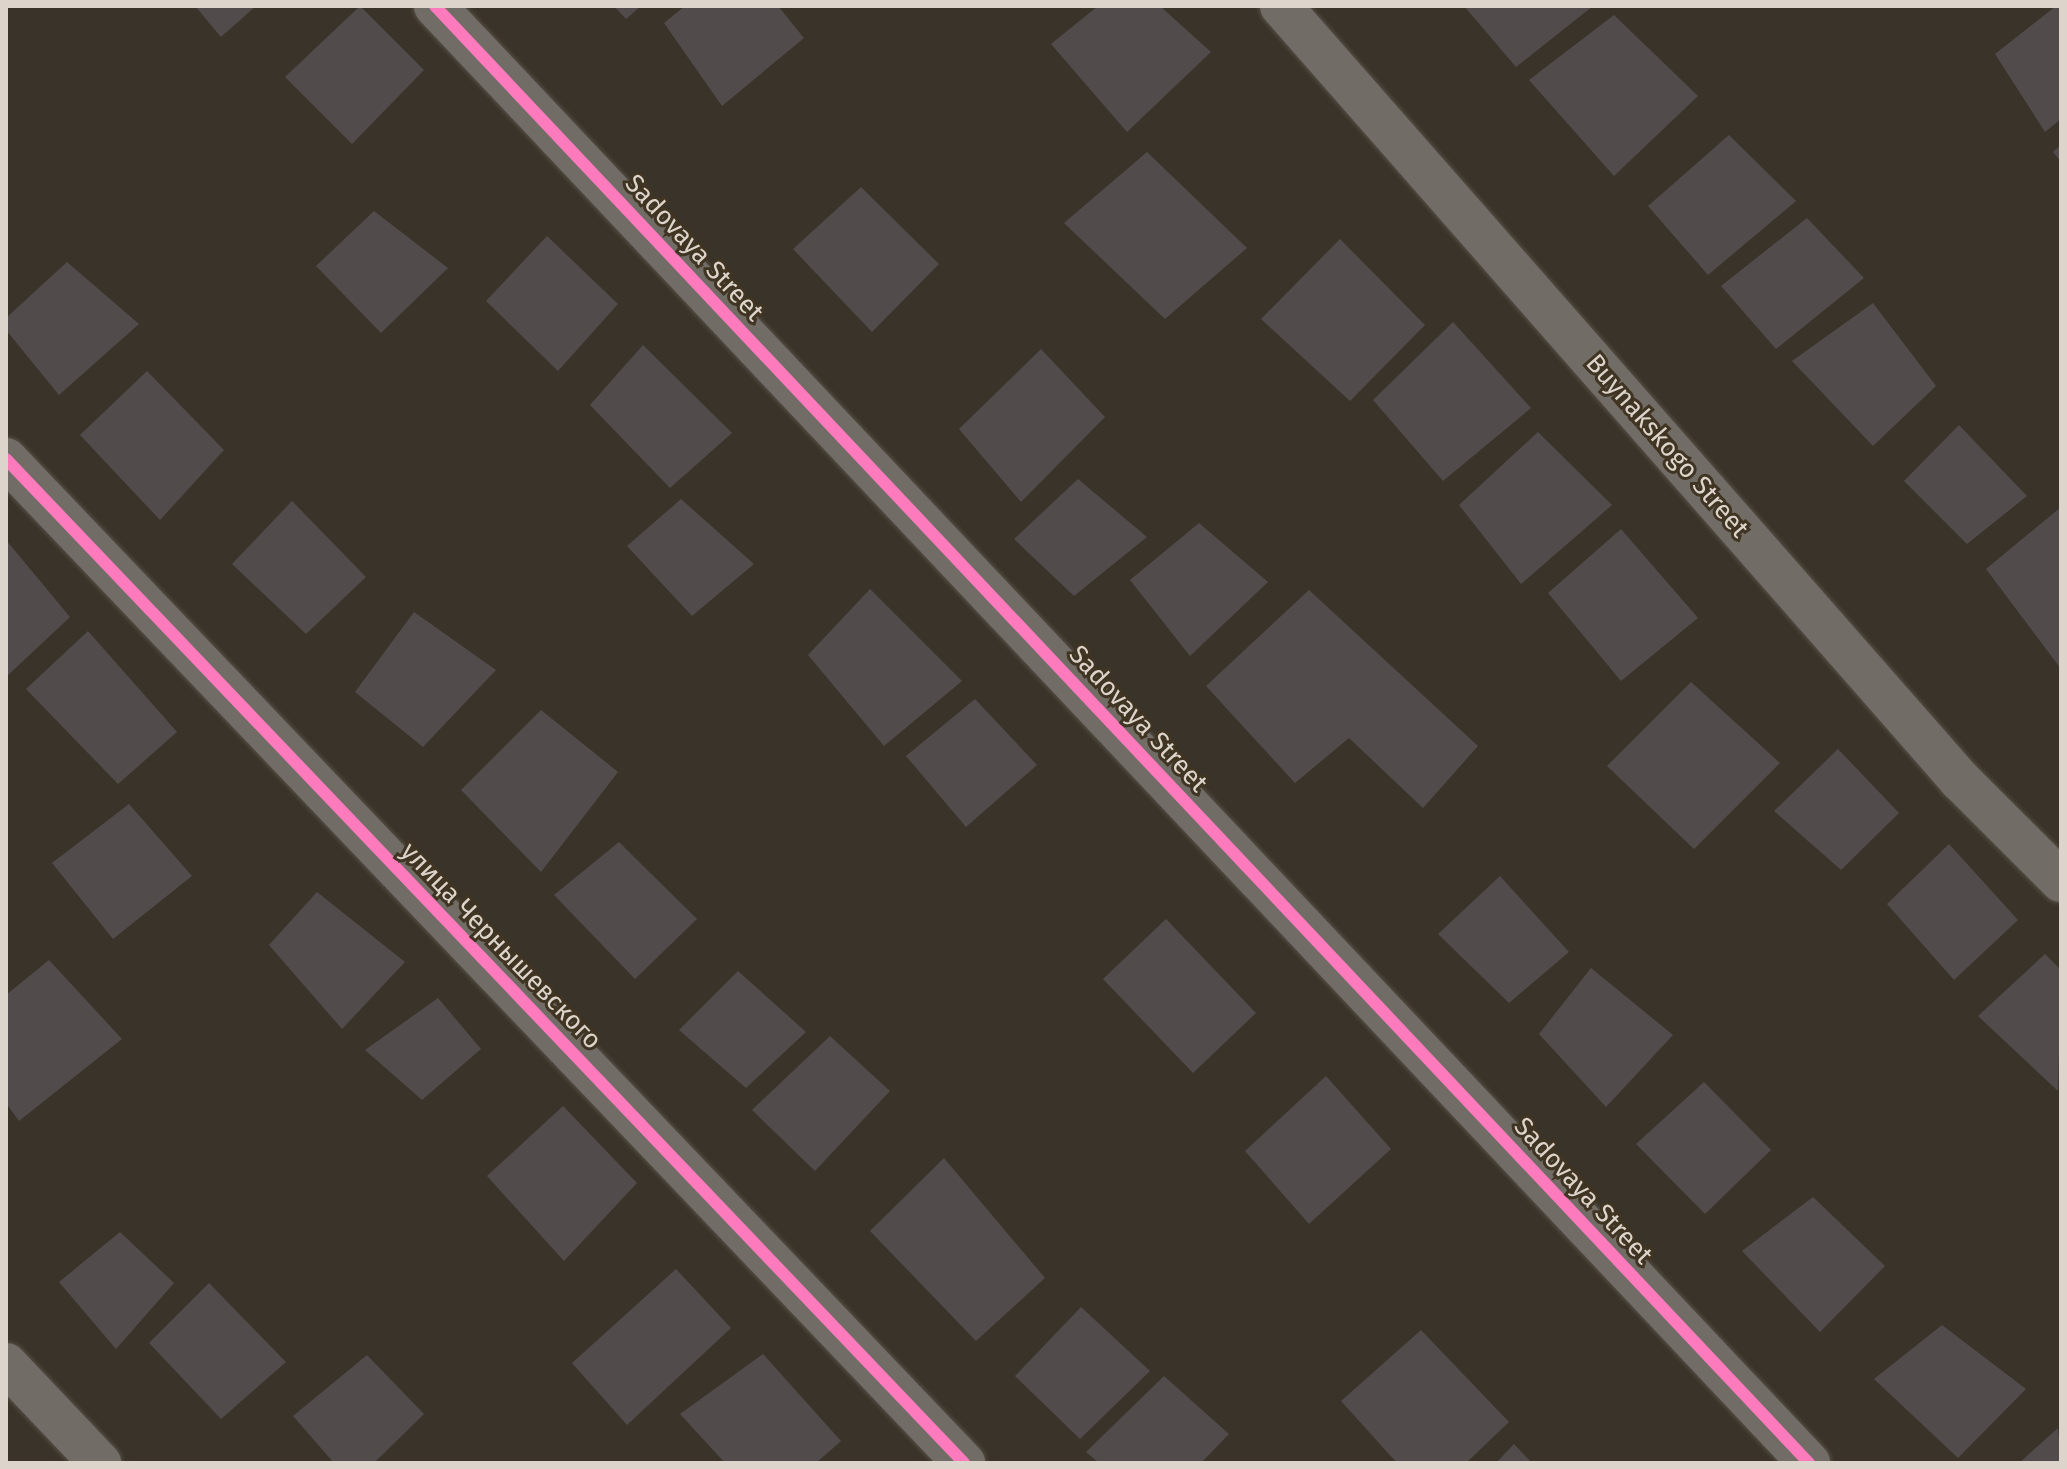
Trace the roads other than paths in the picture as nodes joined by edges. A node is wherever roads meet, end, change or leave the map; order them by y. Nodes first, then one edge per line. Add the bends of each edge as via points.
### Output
1 (435, 6) edge
2 (1281, 6) edge
3 (6, 459) edge
4 (2061, 881) edge
5 (6, 1364) edge
6 (100, 1463) edge
7 (964, 1463) edge
8 (1809, 1463) edge

1 - 8 street, Sadovaya Street
2 - 4 street, Buynakskogo Street via 1960,780
3 - 7 street, улица Чернышевского
5 - 6 street

